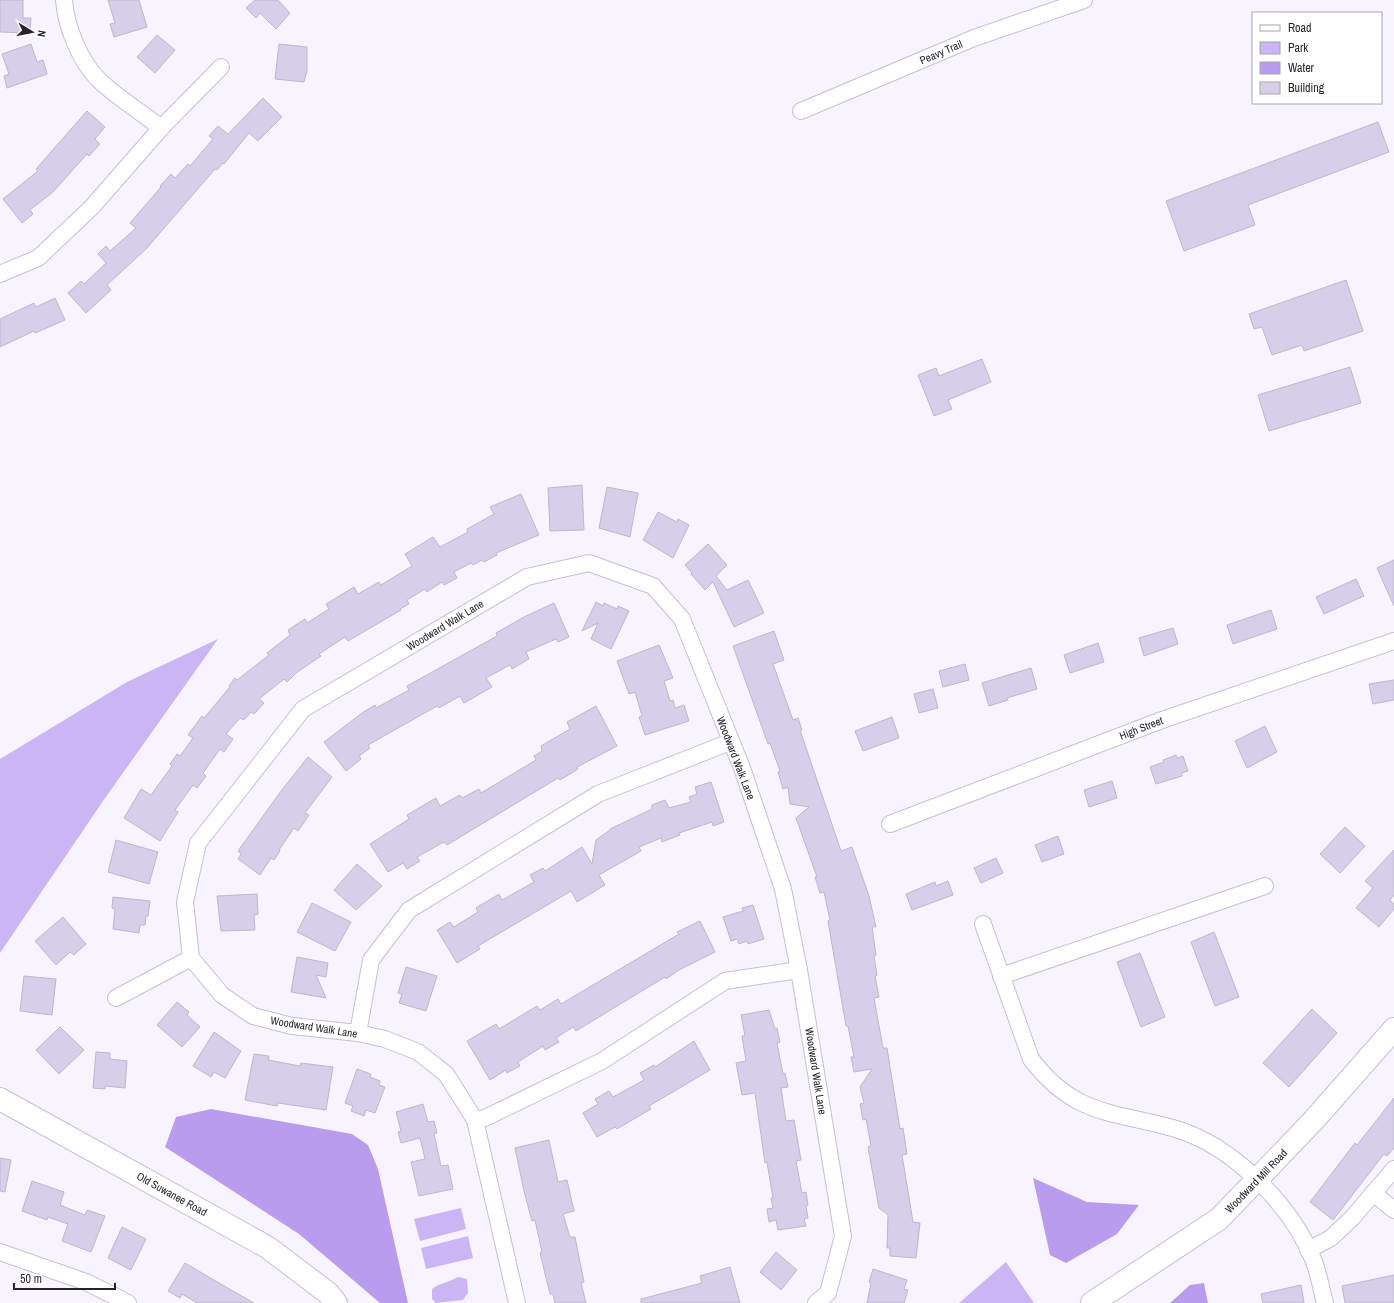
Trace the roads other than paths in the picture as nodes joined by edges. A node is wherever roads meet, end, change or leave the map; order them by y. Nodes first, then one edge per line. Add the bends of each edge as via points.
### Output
1 (64, 0) edge
2 (1084, 0) edge
3 (221, 67) dead end
4 (801, 111) dead end
5 (162, 128) junction
6 (0, 274) edge
7 (1394, 641) edge
8 (730, 742) junction
9 (890, 824) dead end
10 (1265, 886) dead end
11 (983, 924) dead end
12 (191, 958) junction
13 (799, 970) junction
14 (1001, 976) junction
15 (116, 998) dead end
16 (1394, 1029) edge
17 (358, 1033) junction
18 (0, 1099) edge
19 (475, 1120) junction
20 (1394, 1168) edge
21 (1258, 1178) junction
22 (1373, 1193) junction
23 (1394, 1210) edge
24 (1308, 1250) junction
25 (0, 1252) edge
26 (128, 1303) edge
27 (336, 1303) edge
28 (517, 1303) edge
29 (816, 1303) edge
30 (1092, 1303) edge
31 (1325, 1303) edge

1 - 5 street via 69,28 80,54 99,80
2 - 4 street, Peavy Trail via 974,38
3 - 5 street
5 - 6 street via 92,207 38,258
7 - 9 street, High Street via 1162,720
8 - 12 street, Woodward Walk Lane via 682,618 653,586 588,563 527,577 303,709 198,843 185,902
8 - 13 street, Woodward Walk Lane via 742,768 783,889
8 - 17 street via 598,794 409,910 370,960
10 - 14 street
11 - 14 street
12 - 15 street
12 - 17 street, Woodward Walk Lane via 222,995 253,1016 292,1026
13 - 19 street via 725,981 602,1061 485,1118
13 - 29 street, Woodward Walk Lane via 843,1236 828,1293
14 - 21 street via 1031,1059 1057,1088 1076,1101 1099,1111 1177,1129 1204,1139
16 - 21 street, Woodward Mill Road via 1314,1121
17 - 19 street, Woodward Walk Lane via 385,1039 418,1052 446,1074
18 - 27 street, Old Suwanee Road via 267,1247 328,1293
19 - 28 street, Woodward Walk Lane
20 - 22 street
21 - 24 street via 1293,1222
21 - 30 street, Woodward Mill Road via 1219,1219
22 - 23 street
22 - 24 street via 1331,1238
24 - 31 street via 1313,1259
25 - 26 street via 86,1282

